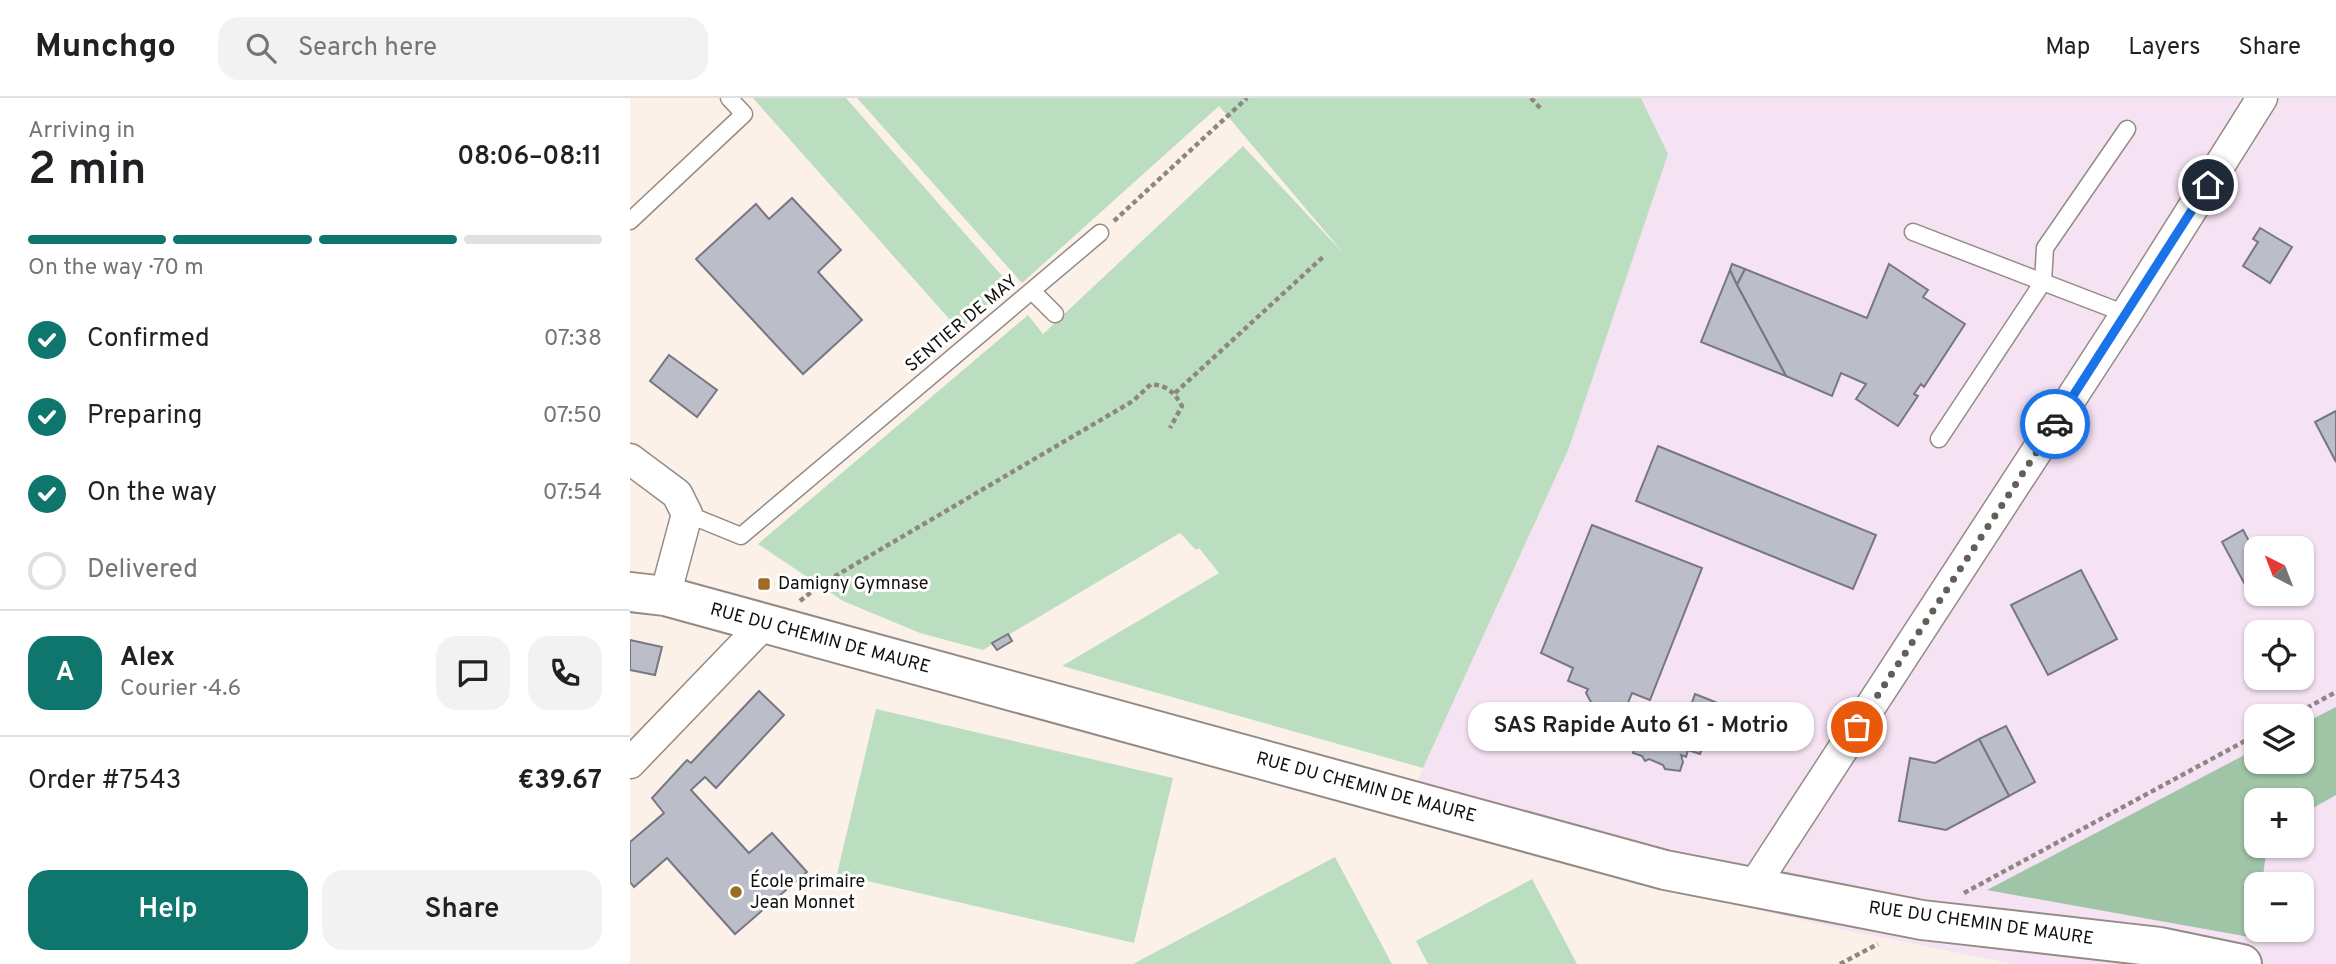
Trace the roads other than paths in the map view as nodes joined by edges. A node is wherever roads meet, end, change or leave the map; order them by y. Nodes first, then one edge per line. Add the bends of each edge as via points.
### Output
1 (729, 98) edge
2 (2262, 98) edge
3 (2127, 129) dead end
4 (630, 221) edge
5 (1913, 232) dead end
6 (1100, 233) road end
7 (2043, 282) junction
8 (1032, 291) junction
9 (1055, 313) dead end
10 (2126, 314) junction
11 (1938, 439) dead end
12 (630, 459) edge
13 (687, 514) junction
14 (647, 594) edge
15 (767, 625) junction
16 (630, 763) edge
17 (1753, 887) junction
18 (2242, 964) edge

1 - 4 lane via 744,114
2 - 10 street
3 - 7 lane via 2045,248
5 - 7 lane
6 - 8 lane, SENTIER DE MAY
7 - 10 lane
7 - 11 lane
8 - 9 lane
8 - 13 lane, SENTIER DE MAY via 741,536
10 - 17 street
12 - 13 street via 677,494
13 - 14 street, RUE DU CHEMIN DE MAURE
14 - 15 street, RUE DU CHEMIN DE MAURE
15 - 16 street
15 - 17 street, RUE DU CHEMIN DE MAURE via 1665,870
17 - 18 street, RUE DU CHEMIN DE MAURE via 1922,920 2160,947

